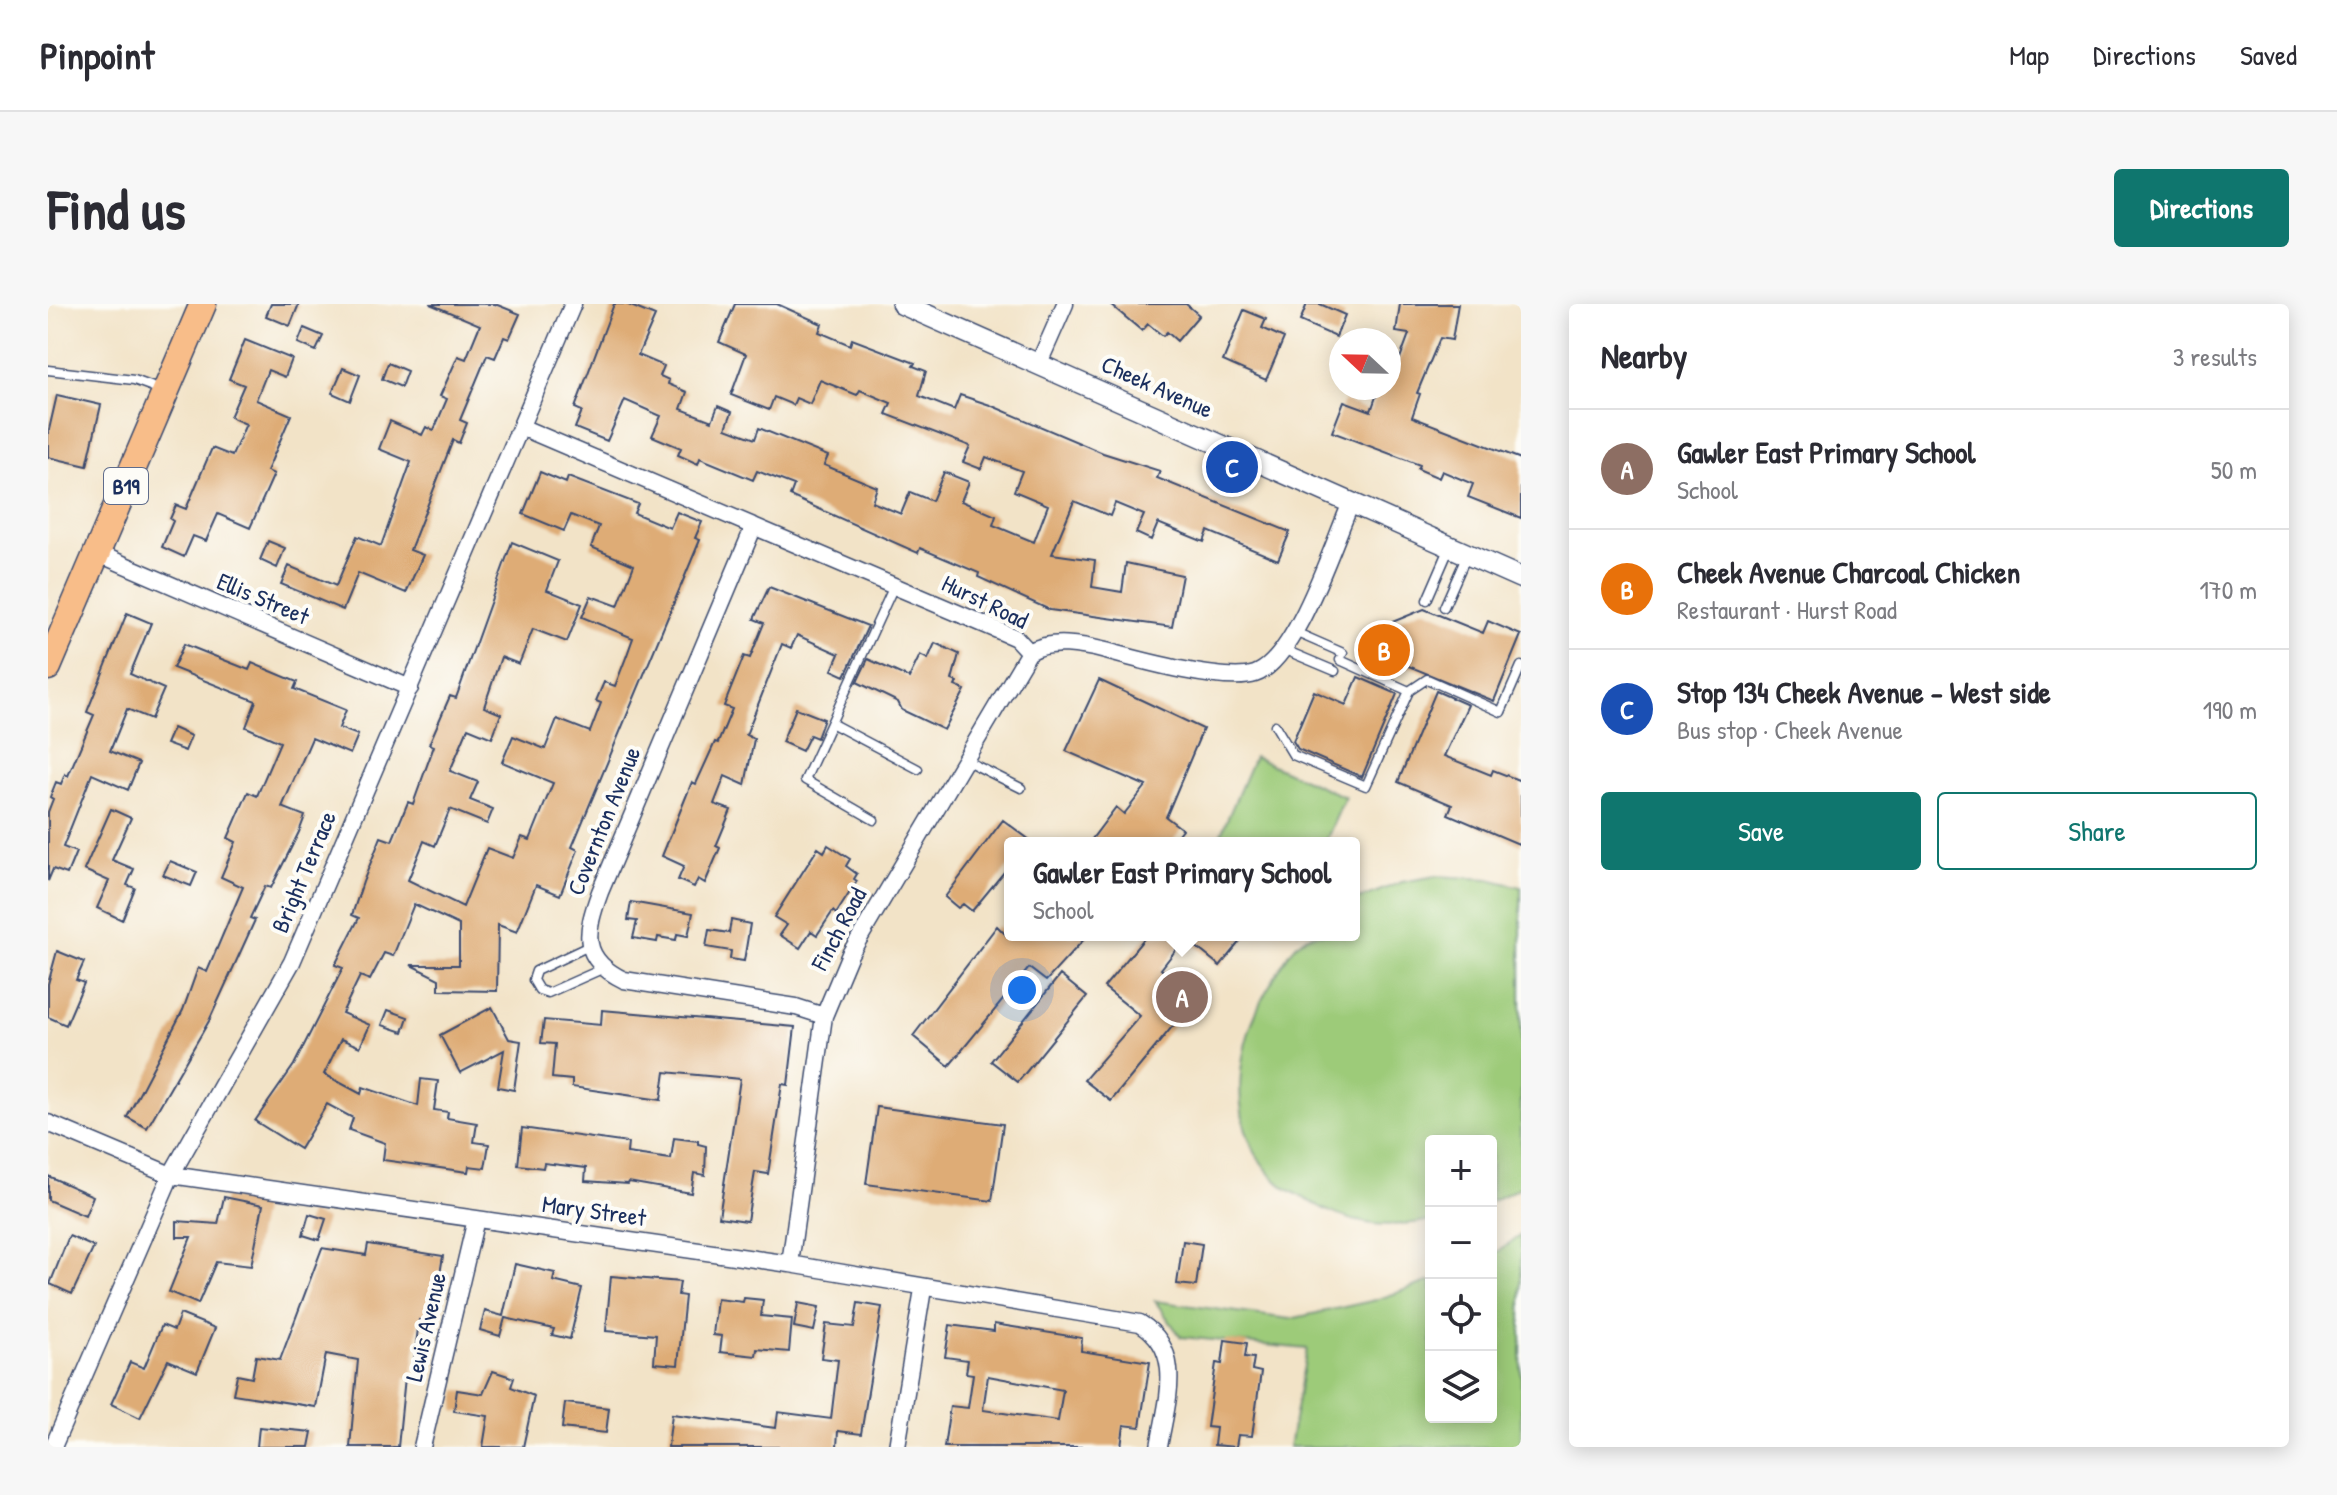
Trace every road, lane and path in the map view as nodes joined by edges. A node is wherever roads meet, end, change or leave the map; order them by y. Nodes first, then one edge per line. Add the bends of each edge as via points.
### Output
1 (203, 304) edge
2 (573, 304) edge
3 (902, 304) edge
4 (1065, 304) edge
5 (1039, 363) junction
6 (48, 370) edge
7 (166, 391) junction
8 (521, 427) junction
9 (1351, 503) junction
10 (754, 526) junction
11 (1459, 550) junction
12 (97, 553) junction
13 (1521, 578) edge
14 (894, 585) junction
15 (1427, 600) dead end
16 (1444, 607) dead end
17 (1295, 632) junction
18 (1285, 650) junction
19 (1029, 652) junction
20 (1521, 666) edge
21 (48, 667) edge
22 (1335, 671) dead end
23 (410, 688) junction
24 (1409, 691) junction
25 (831, 723) junction
26 (1275, 725) dead end
27 (965, 760) junction
28 (918, 769) dead end
29 (1021, 788) dead end
30 (874, 820) dead end
31 (589, 946) junction
32 (602, 969) junction
33 (824, 1016) junction
34 (48, 1123) edge
35 (171, 1175) junction
36 (476, 1219) junction
37 (790, 1264) junction
38 (923, 1289) junction
39 (53, 1447) edge
40 (422, 1447) edge
41 (897, 1447) edge
42 (1159, 1447) edge

1 - 7 main road, B19
2 - 8 street, Bright Terrace
3 - 5 street, Cheek Avenue
4 - 5 street
5 - 9 street, Cheek Avenue
6 - 7 lane via 134,380
7 - 12 main road, B19
8 - 10 street, Hurst Road
8 - 23 street, Bright Terrace
9 - 11 street, Cheek Avenue
9 - 17 street, Hurst Road
10 - 14 street, Hurst Road
10 - 31 street, Covernton Avenue via 600,892 591,916
11 - 13 street, Cheek Avenue
11 - 15 lane
11 - 16 lane
12 - 21 main road, B19
12 - 23 street, Ellis Street
14 - 19 street, Hurst Road via 1016,638
14 - 25 lane
17 - 18 street, Hurst Road
17 - 24 lane
18 - 19 street, Hurst Road via 1269,668 1228,677 1094,648 1046,644
18 - 22 lane
19 - 27 street, Finch Road
20 - 24 lane via 1501,712 1427,679
23 - 35 street, Bright Terrace via 292,962
24 - 26 lane via 1366,786 1293,755
25 - 28 lane
25 - 30 lane via 805,780
27 - 29 lane
27 - 33 street, Finch Road via 850,954
31 - 32 street
31 - 32 lane via 536,971 533,980 548,993
32 - 33 street via 624,980
33 - 37 street, Finch Road
34 - 35 street, Mary Street
35 - 36 street, Mary Street
35 - 39 street, Bright Terrace
36 - 37 street, Mary Street
36 - 40 street, Lewis Avenue
37 - 38 street, Mary Street
38 - 41 street
38 - 42 street, Mary Street via 1140,1323 1160,1340 1170,1360

